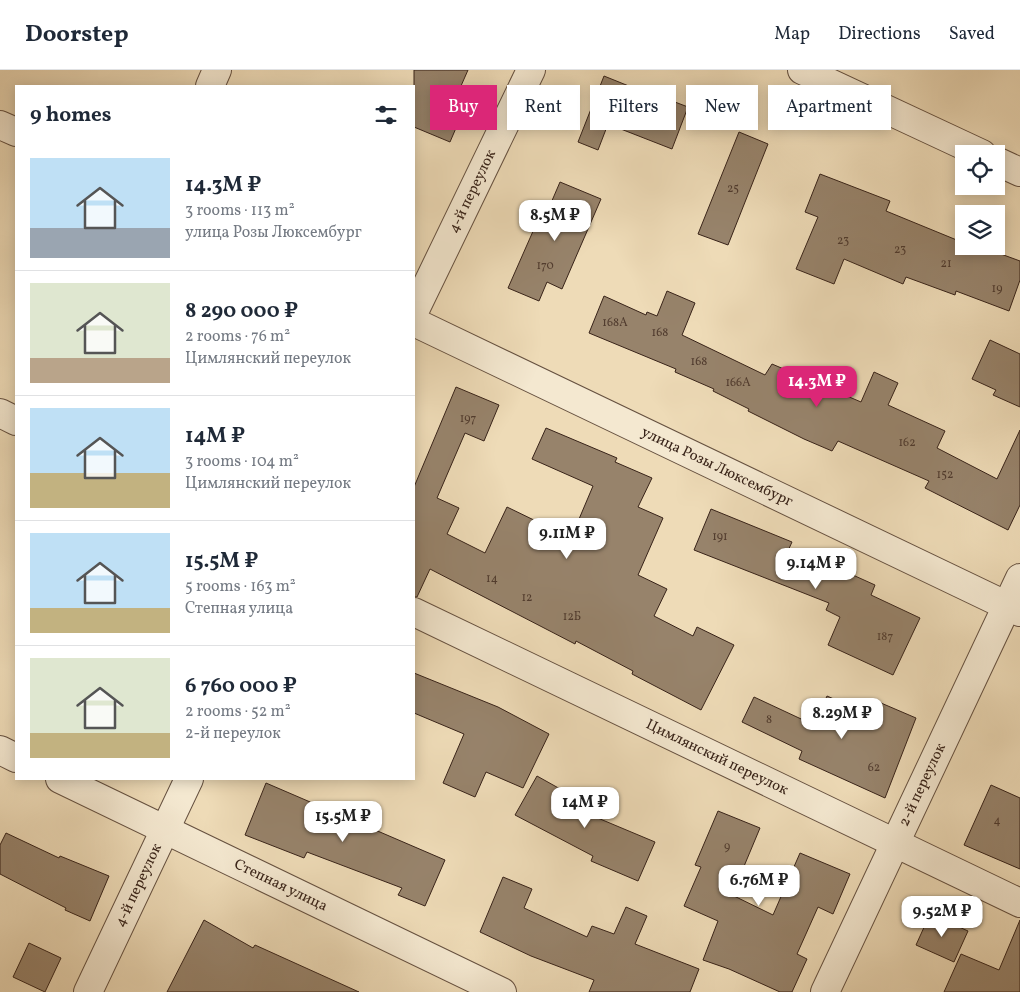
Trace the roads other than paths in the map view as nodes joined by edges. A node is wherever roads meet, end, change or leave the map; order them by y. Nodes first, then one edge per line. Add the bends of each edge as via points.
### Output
1 (218, 70) edge
2 (530, 70) edge
3 (802, 70) edge
4 (210, 85) edge
5 (0, 125) edge
6 (15, 132) edge
7 (963, 145) edge
8 (1005, 165) edge
9 (1020, 172) edge
10 (415, 310) edge
11 (415, 322) edge
12 (0, 413) edge
13 (15, 420) edge
14 (1020, 578) edge
15 (1014, 609) edge
16 (415, 612) edge
17 (0, 750) edge
18 (15, 758) edge
19 (62, 780) edge
20 (188, 780) edge
21 (164, 829) junction
22 (895, 843) junction
23 (1020, 904) edge
24 (88, 992) edge
25 (502, 992) edge
26 (825, 992) edge

1 - 4 street
2 - 10 street, 4-й переулок
3 - 7 street
5 - 6 street
8 - 9 street
11 - 15 street, улица Розы Люксембург
12 - 13 street
14 - 15 street, 2-й переулок
15 - 22 street, 2-й переулок
16 - 22 street, Цимлянский переулок
17 - 18 street
19 - 21 street, Степная улица
20 - 21 street, 4-й переулок
21 - 24 street, 4-й переулок
21 - 25 street, Степная улица
22 - 23 street, Цимлянский переулок
22 - 26 street, 2-й переулок

